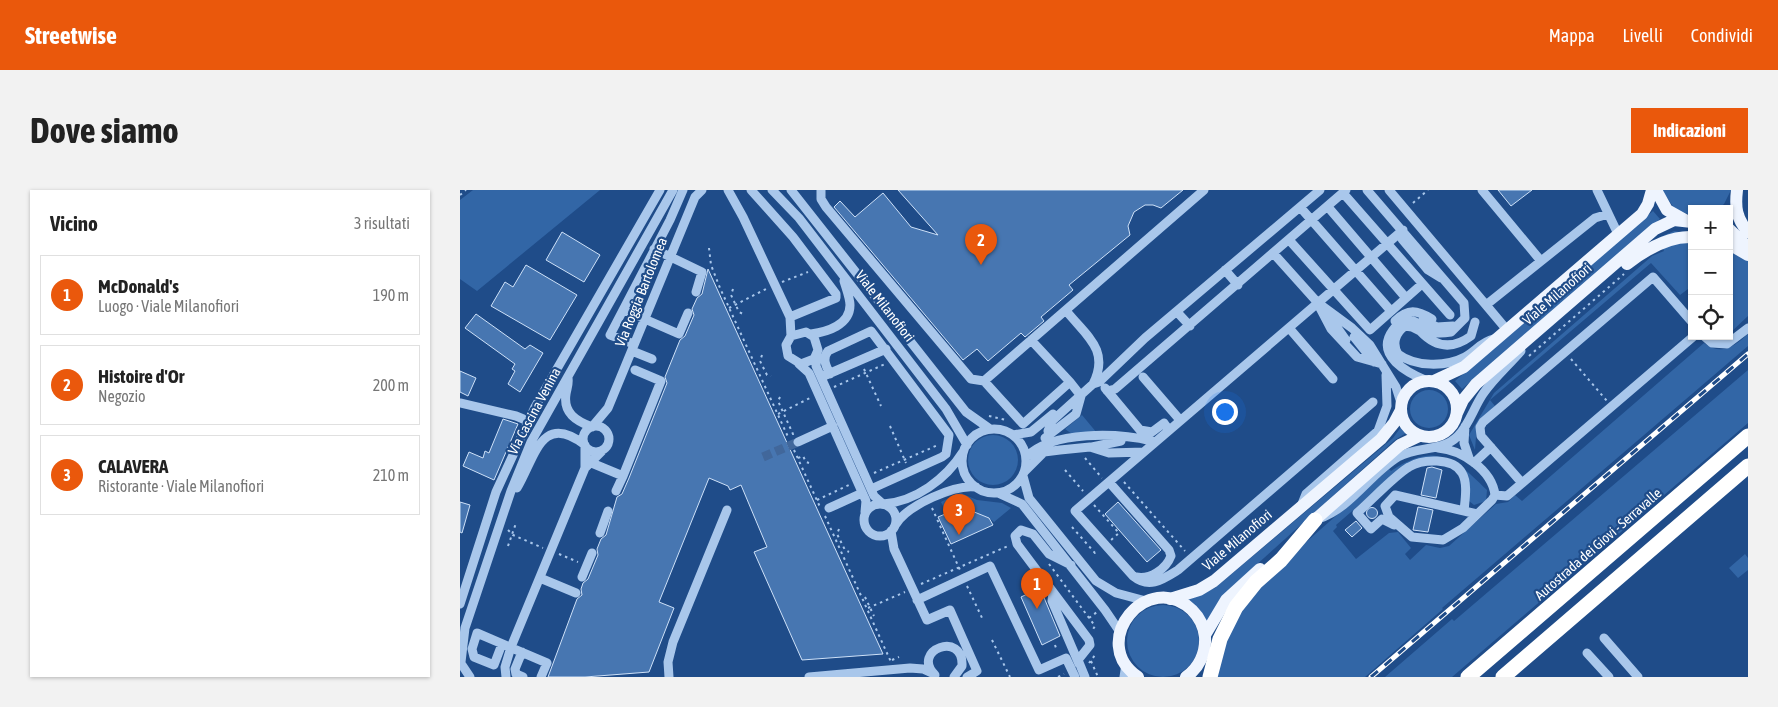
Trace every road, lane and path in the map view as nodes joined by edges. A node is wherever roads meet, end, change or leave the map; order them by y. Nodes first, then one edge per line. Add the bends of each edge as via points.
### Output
1 (466, 190) edge
2 (660, 190) edge
3 (673, 190) edge
4 (683, 190) edge
5 (702, 190) edge
6 (728, 190) edge
7 (751, 190) edge
8 (772, 190) edge
9 (791, 190) edge
10 (821, 190) edge
11 (1204, 190) edge
12 (1320, 190) edge
13 (1367, 190) edge
14 (1389, 190) edge
15 (1428, 190) edge
16 (1482, 190) edge
17 (1597, 190) edge
18 (1652, 190) edge
19 (1656, 190) edge
20 (1736, 190) edge
21 (1345, 192) edge
22 (460, 195) edge
23 (1412, 204) dead end
24 (1729, 205) edge
25 (1328, 207) junction
26 (1300, 208) junction
27 (1608, 214) junction
28 (1312, 221) junction
29 (1688, 221) edge
30 (1688, 222) edge
31 (1748, 232) edge
32 (1733, 233) edge
33 (1402, 234) junction
34 (1618, 234) junction
35 (1688, 237) edge
36 (1290, 241) junction
37 (1387, 244) junction
38 (1733, 246) edge
39 (1748, 247) edge
40 (709, 248) dead end
41 (654, 249) junction
42 (1274, 254) junction
43 (1748, 255) edge
44 (671, 257) junction
45 (1371, 257) junction
46 (1541, 261) junction
47 (1226, 270) junction
48 (1355, 271) junction
49 (1628, 271) dead end
50 (843, 276) junction
51 (1422, 284) junction
52 (1238, 285) junction
53 (733, 289) dead end
54 (1333, 290) junction
55 (696, 292) dead end
56 (1579, 295) junction
57 (1406, 298) junction
58 (1318, 303) junction
59 (1486, 305) junction
60 (624, 310) junction
61 (1466, 310) junction
62 (1391, 311) junction
63 (1177, 312) junction
64 (688, 313) dead end
65 (1068, 313) dead end
66 (743, 314) dead end
67 (1450, 315) dead end
68 (1688, 317) edge
69 (790, 318) junction
70 (645, 319) junction
71 (1549, 321) junction
72 (1475, 322) junction
73 (1190, 326) junction
74 (1288, 328) junction
75 (1748, 328) edge
76 (1507, 330) junction
77 (1420, 331) junction
78 (1353, 332) junction
79 (808, 333) junction
80 (791, 336) junction
81 (1449, 338) junction
82 (1497, 338) junction
83 (1733, 339) edge
84 (1031, 340) junction
85 (1689, 340) edge
86 (1709, 340) edge
87 (1732, 340) edge
88 (1387, 342) junction
89 (633, 348) junction
90 (886, 349) junction
91 (1565, 352) junction
92 (1129, 353) junction
93 (762, 355) dead end
94 (817, 355) junction
95 (652, 359) dead end
96 (1364, 359) junction
97 (1525, 359) dead end
98 (860, 360) junction
99 (796, 363) junction
100 (1380, 365) junction
101 (1142, 366) junction
102 (763, 367) junction
103 (635, 370) dead end
104 (758, 370) junction
105 (568, 375) junction
106 (771, 376) dead end
107 (826, 376) junction
108 (1143, 378) dead end
109 (1333, 379) dead end
110 (984, 381) junction
111 (1431, 381) junction
112 (1070, 382) junction
113 (1096, 383) junction
114 (1108, 391) junction
115 (1081, 396) junction
116 (780, 397) dead end
117 (1373, 402) dead end
118 (460, 403) edge
119 (881, 406) dead end
120 (1401, 406) junction
121 (1612, 406) junction
122 (608, 408) junction
123 (1457, 413) junction
124 (984, 417) dead end
125 (1180, 420) junction
126 (528, 422) junction
127 (1012, 422) dead end
128 (788, 423) junction
129 (783, 426) junction
130 (833, 426) junction
131 (1465, 426) junction
132 (592, 427) junction
133 (1167, 427) junction
134 (990, 429) junction
135 (802, 430) dead end
136 (609, 434) junction
137 (788, 436) junction
138 (1419, 436) junction
139 (1748, 436) edge
140 (795, 438) junction
141 (1018, 441) junction
142 (1153, 442) junction
143 (585, 445) junction
144 (948, 446) junction
145 (1491, 447) junction
146 (1094, 448) junction
147 (1438, 448) junction
148 (965, 449) junction
149 (602, 451) junction
150 (1144, 452) junction
151 (798, 458) junction
152 (1085, 458) dead end
153 (1472, 460) junction
154 (809, 463) dead end
155 (588, 464) junction
156 (1748, 466) edge
157 (1025, 467) junction
158 (1119, 473) junction
159 (623, 476) junction
160 (862, 479) junction
161 (1108, 483) junction
162 (1522, 483) junction
163 (976, 487) junction
164 (616, 491) dead end
165 (867, 491) junction
166 (998, 492) junction
167 (1496, 495) junction
168 (817, 500) junction
169 (883, 504) junction
170 (506, 506) junction
171 (829, 508) dead end
172 (1300, 508) junction
173 (727, 510) dead end
174 (608, 511) dead end
175 (1464, 511) junction
176 (865, 512) junction
177 (933, 514) dead end
178 (1477, 514) junction
179 (1315, 520) junction
180 (516, 523) dead end
181 (499, 527) junction
182 (839, 528) dead end
183 (894, 528) junction
184 (1401, 528) junction
185 (600, 532) dead end
186 (513, 535) junction
187 (880, 536) junction
188 (1009, 540) dead end
189 (841, 543) junction
190 (838, 544) junction
191 (508, 546) dead end
192 (894, 549) junction
193 (551, 551) junction
194 (849, 552) dead end
195 (592, 553) dead end
196 (1191, 558) junction
197 (1070, 565) junction
198 (587, 566) junction
199 (959, 566) junction
200 (1133, 576) junction
201 (582, 577) dead end
202 (540, 578) junction
203 (964, 579) junction
204 (912, 588) junction
205 (1053, 592) junction
206 (576, 593) dead end
207 (868, 593) dead end
208 (864, 597) junction
209 (1170, 599) junction
210 (918, 600) junction
211 (1146, 601) junction
212 (460, 604) edge
213 (869, 608) junction
214 (1098, 611) dead end
215 (872, 616) junction
216 (880, 617) dead end
217 (1089, 618) dead end
218 (983, 620) dead end
219 (1120, 632) junction
220 (1205, 635) junction
221 (1604, 638) dead end
222 (992, 640) dead end
223 (507, 645) junction
224 (522, 652) junction
225 (1587, 653) dead end
226 (930, 655) junction
227 (898, 657) dead end
228 (1091, 661) dead end
229 (460, 662) edge
230 (892, 665) junction
231 (1080, 666) junction
232 (1125, 671) edge
233 (910, 673) edge
234 (935, 675) edge
235 (956, 676) edge
236 (470, 677) edge
237 (506, 677) edge
238 (523, 677) edge
239 (541, 677) edge
240 (662, 677) edge
241 (669, 677) edge
242 (809, 677) edge
243 (967, 677) edge
244 (1010, 677) edge
245 (1075, 677) edge
246 (1085, 677) edge
247 (1098, 677) edge
248 (1138, 677) edge
249 (1186, 677) edge
250 (1210, 677) edge
251 (1468, 677) edge
252 (1504, 677) edge
253 (1609, 677) edge
254 (1638, 677) edge

1 - 22 path
2 - 126 street, Via Cascina Venina
3 - 105 street, Via Cascina Venina
4 - 41 street
5 - 44 street, Via Roggia Bartolomea via 695,198
6 - 69 street via 744,217
7 - 69 street via 793,237 836,294 836,298
8 - 50 street, Viale Milanofiori
9 - 134 street, Viale Milanofiori via 962,406 975,420
10 - 110 street via 821,199 826,207 971,379
11 - 84 street
12 - 26 street
13 - 33 street
14 - 59 street
15 - 23 path
16 - 46 street
17 - 27 street
18 - 34 main road, Viale Milanofiori via 1645,210
19 - 29 main road via 1667,210
20 - 24 main road
20 - 31 main road via 1735,207
21 - 25 street
21 - 37 street
25 - 28 street
25 - 45 street
26 - 28 street
26 - 47 street
27 - 34 street
27 - 46 street via 1595,218
28 - 36 street
28 - 48 street
30 - 56 main road, Viale Milanofiori via 1674,220 1655,229
32 - 39 main road
33 - 37 street
33 - 61 street via 1446,280
34 - 76 main road, Viale Milanofiori
35 - 56 main road via 1655,246 1610,278
36 - 42 street
36 - 54 street
37 - 45 street
37 - 51 street
38 - 43 main road
40 - 104 path via 711,265 720,288
41 - 44 street
41 - 60 street
42 - 52 street
42 - 58 street
44 - 55 street via 702,272
44 - 70 street, Via Roggia Bartolomea
45 - 48 street
45 - 57 street
46 - 59 street
47 - 52 street
47 - 63 street
48 - 54 street
48 - 62 street
49 - 97 path
50 - 79 street via 850,304 848,314 835,327
50 - 148 street, Viale Milanofiori via 946,409
51 - 57 street
51 - 67 street
52 - 73 street
53 - 66 path via 731,295
54 - 58 street
54 - 62 street via 1370,330
56 - 71 main road, Viale Milanofiori
57 - 62 street
58 - 74 street
58 - 78 street
58 - 96 street via 1326,319 1346,337 1348,347 1357,357
59 - 76 street
60 - 70 street
60 - 89 street via 610,334
61 - 72 street
61 - 81 street via 1471,316 1467,326
61 - 88 street via 1452,322 1439,322 1417,311 1409,311 1395,321
61 - 88 street via 1451,332 1432,332 1415,321 1406,320 1398,324
63 - 73 street
63 - 92 street
64 - 70 street via 679,334
65 - 113 street via 1097,347
68 - 91 street via 1653,277
69 - 79 street
69 - 80 street
70 - 89 street, Via Roggia Bartolomea
71 - 123 main road, Viale Milanofiori via 1476,384
71 - 131 street via 1484,392
72 - 77 street via 1474,330 1465,341 1448,351 1437,348
72 - 81 street via 1463,338
73 - 101 street
74 - 109 street
74 - 125 street
75 - 83 street
76 - 82 main road, Viale Milanofiori
77 - 81 street via 1435,339
77 - 82 street via 1405,326 1397,334 1394,344 1398,354 1406,360 1421,364 1456,361 1481,343
78 - 96 street via 1353,345
78 - 100 street via 1370,345
79 - 80 street
79 - 94 street via 817,341
80 - 99 street via 786,351
82 - 111 main road, Viale Milanofiori via 1464,367
84 - 110 street
84 - 112 street
85 - 121 street
86 - 87 street via 1727,344
88 - 111 street via 1388,350 1403,370
89 - 95 street
89 - 122 street, Via Roggia Bartolomea
90 - 98 street
90 - 107 street via 871,331 828,351 824,355
90 - 144 street via 947,429
91 - 121 path
91 - 145 street via 1483,422 1481,436
92 - 101 street
92 - 113 street
93 - 102 path
94 - 99 street via 810,362
94 - 107 street via 816,362
96 - 100 street
98 - 107 street
98 - 119 path
99 - 130 street via 809,373
100 - 120 street via 1396,387
100 - 172 street via 1388,389 1387,406 1378,431 1306,494
101 - 114 street via 1115,389
102 - 104 path
102 - 106 path
103 - 159 street via 660,381
104 - 129 path
105 - 132 street via 567,408 572,417
105 - 170 street, Via Cascina Venina via 531,442
107 - 160 street
108 - 125 street
110 - 112 street via 1023,424
111 - 120 main road via 1410,388
111 - 123 main road via 1450,389
112 - 115 street
113 - 114 street
113 - 115 street
114 - 133 street via 1140,430 1152,432
115 - 141 street via 1066,402 1034,436
115 - 141 street via 1072,410 1031,446
116 - 128 path via 778,402
117 - 196 street
118 - 126 street, Via Cascina Venina via 516,416
120 - 138 main road via 1406,425
120 - 172 main road, Viale Milanofiori via 1394,423 1381,439
121 - 162 street
122 - 132 street, Via Roggia Bartolomea
122 - 136 street, Via Roggia Bartolomea
123 - 138 main road via 1448,431 1429,438
124 - 127 path
125 - 133 street
126 - 212 street, Via Cascina Venina via 496,492
128 - 129 path
128 - 140 path
129 - 137 path
130 - 140 street
130 - 160 street
131 - 147 street via 1452,441
131 - 153 street via 1464,443
132 - 136 street via 604,428
132 - 143 street via 584,437
133 - 142 street
134 - 141 street, Viale Milanofiori via 998,429
134 - 148 street via 980,432
135 - 140 path
136 - 149 street via 608,444
137 - 140 path
137 - 151 path
138 - 179 main road via 1400,445
139 - 251 highway, Autostrada dei Giovi - Serravalle
141 - 157 street, Viale Milanofiori
142 - 146 street
142 - 150 street
142 - 157 street via 1128,435 1056,445 1042,450
143 - 149 street via 592,451
143 - 155 street
143 - 170 street via 559,432 542,440
144 - 160 path via 940,444
144 - 165 street via 942,457
145 - 153 street
145 - 162 street
146 - 150 street via 1109,453
146 - 157 street via 1044,452
147 - 153 street via 1456,451
147 - 179 street via 1404,454 1388,464 1332,515
148 - 163 street, Viale Milanofiori via 962,460 966,475
148 - 169 street via 945,474 924,490 899,503
149 - 155 street
150 - 158 street
151 - 154 path via 803,456
151 - 168 path
152 - 161 path
153 - 167 street via 1492,483
155 - 159 street
155 - 193 street
156 - 252 highway
157 - 166 street via 1016,484
157 - 211 street, Viale Milanofiori via 1030,498 1096,581 1116,592
158 - 161 street
158 - 196 path
159 - 164 street
160 - 165 street
160 - 168 path
161 - 200 street via 1075,511
161 - 200 street via 1169,550 1165,566 1154,575 1146,578
162 - 167 street via 1507,496
163 - 166 street via 986,492
163 - 183 street via 955,488 913,508
165 - 169 street
165 - 171 street
165 - 176 street
166 - 197 street via 1022,504
167 - 178 street
168 - 190 path
169 - 176 street via 873,505
169 - 183 street via 895,514
170 - 181 street, Via Cascina Venina
172 - 209 main road, Viale Milanofiori via 1214,581 1199,590
173 - 241 street via 673,642 668,662
174 - 185 street
175 - 178 street
175 - 184 street via 1395,495 1385,506 1389,517
175 - 184 street via 1462,473 1452,463 1421,461 1407,467 1358,514 1371,529 1382,519
176 - 187 street via 867,530
177 - 199 path
178 - 184 street via 1463,528 1443,540 1412,537
179 - 220 main road via 1226,600
179 - 250 highway via 1236,607 1220,639
180 - 186 path
181 - 186 path
181 - 229 street, Via Cascina Venina via 465,628
182 - 189 path
183 - 187 street
183 - 192 street
186 - 191 path
186 - 193 path
187 - 192 street
188 - 199 path via 1011,546
189 - 190 path
189 - 194 path
190 - 208 path
192 - 204 street
193 - 198 path
193 - 202 street
195 - 198 street
196 - 200 street via 1178,570 1152,583 1141,583
197 - 205 street via 1049,554 1029,531 1018,532 1017,544
197 - 219 street
198 - 201 street
199 - 203 path
199 - 204 path
202 - 206 street
202 - 223 street
203 - 210 street
203 - 218 path
203 - 245 street via 990,566 1039,670 1066,658
204 - 210 street
204 - 213 path
205 - 231 street via 1052,601
205 - 231 street via 1090,642 1080,656
207 - 208 path
208 - 213 path
209 - 211 main road, Viale Milanofiori
209 - 220 main road via 1194,612
210 - 243 street via 927,620 950,610 977,672
211 - 219 main road via 1129,613
213 - 215 path
214 - 217 path
215 - 216 path
215 - 230 path
219 - 232 main road via 1119,649
220 - 249 main road via 1201,660
221 - 254 street
222 - 244 path
223 - 223 street via 476,633 472,649 474,657 494,665
223 - 224 street
223 - 237 street
224 - 238 street via 515,669 516,674
224 - 239 street via 547,663
225 - 253 street
226 - 233 street
226 - 234 street via 929,664
226 - 235 street via 941,646 954,649 962,661
227 - 230 path
228 - 247 path
229 - 236 street, Via Cascina Venina
230 - 233 street
230 - 242 street
231 - 246 street
232 - 248 main road
233 - 234 street via 922,669
240 - 241 street

